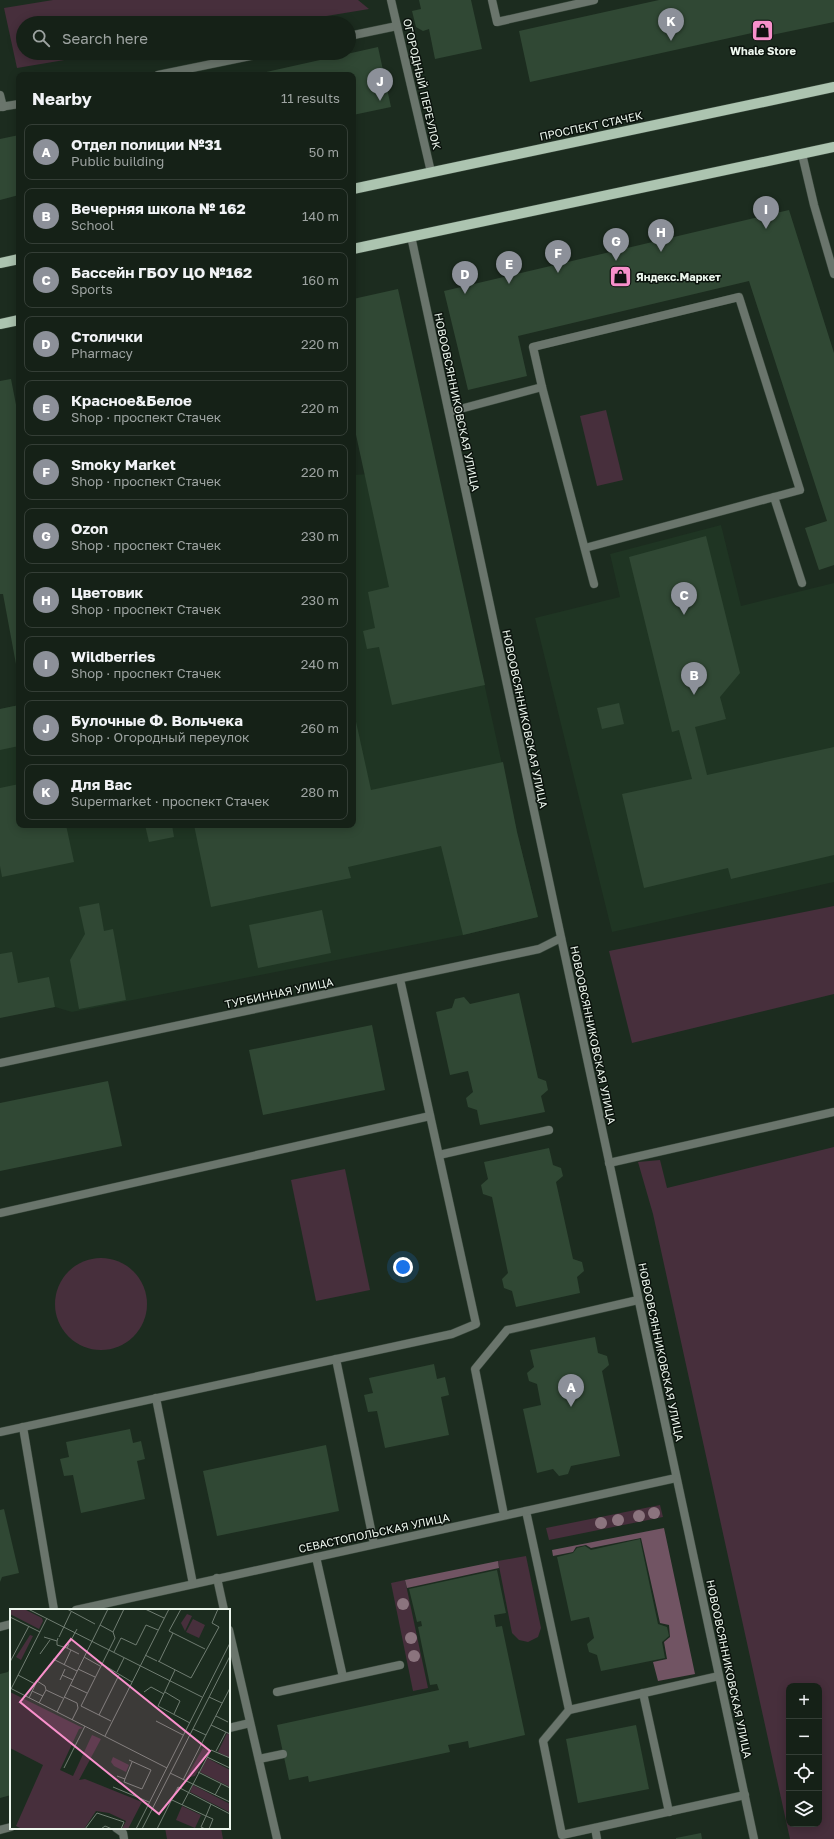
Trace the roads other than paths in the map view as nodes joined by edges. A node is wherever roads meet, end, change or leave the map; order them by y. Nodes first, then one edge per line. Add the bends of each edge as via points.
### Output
1 (391, 0) edge
2 (492, 0) edge
3 (594, 0) edge
4 (397, 26) junction
5 (356, 35) edge
6 (231, 60) edge
7 (173, 72) edge
8 (834, 87) edge
9 (0, 95) edge
10 (16, 104) edge
11 (1, 107) edge
12 (834, 147) edge
13 (802, 154) junction
14 (431, 172) junction
15 (356, 188) edge
16 (411, 236) junction
17 (356, 248) edge
18 (16, 260) edge
19 (0, 263) edge
20 (834, 274) edge
21 (16, 321) edge
22 (0, 324) edge
23 (542, 387) junction
24 (449, 412) junction
25 (774, 497) junction
26 (585, 548) junction
27 (802, 583) dead end
28 (594, 584) dead end
29 (561, 938) junction
30 (400, 979) junction
31 (0, 1063) edge
32 (834, 1112) edge
33 (430, 1116) junction
34 (549, 1130) dead end
35 (439, 1155) junction
36 (609, 1163) junction
37 (0, 1212) edge
38 (638, 1300) junction
39 (336, 1359) junction
40 (156, 1398) junction
41 (23, 1427) junction
42 (0, 1432) edge
43 (676, 1478) junction
44 (526, 1511) junction
45 (504, 1516) junction
46 (374, 1544) junction
47 (316, 1557) junction
48 (217, 1578) junction
49 (192, 1584) junction
50 (54, 1609) edge
51 (80, 1609) edge
52 (224, 1609) edge
53 (10, 1624) edge
54 (0, 1627) edge
55 (230, 1634) edge
56 (400, 1665) dead end
57 (719, 1676) junction
58 (343, 1677) junction
59 (277, 1692) dead end
60 (643, 1693) junction
61 (569, 1710) junction
62 (250, 1723) junction
63 (230, 1728) edge
64 (283, 1754) dead end
65 (259, 1759) junction
66 (745, 1795) junction
67 (669, 1812) junction
68 (10, 1827) edge
69 (595, 1828) junction
70 (117, 1829) edge
71 (0, 1830) edge
72 (124, 1839) edge
73 (277, 1839) edge
74 (597, 1839) edge
75 (754, 1839) edge

1 - 4 street, ОГОРОДНЫЙ ПЕРЕУЛОК
2 - 3 street via 497,22
4 - 5 street
4 - 14 street, ОГОРОДНЫЙ ПЕРЕУЛОК
6 - 7 street
8 - 14 main road, ПРОСПЕКТ СТАЧЕК
9 - 11 street
10 - 11 street
12 - 13 main road
13 - 16 main road
13 - 20 street
14 - 15 main road, ПРОСПЕКТ СТАЧЕК
16 - 17 main road
16 - 24 street, НОВООВСЯННИКОВСКАЯ УЛИЦА
18 - 19 main road
21 - 22 main road
23 - 24 street
23 - 25 street via 533,347 739,297 800,490
23 - 26 street
24 - 29 street, НОВООВСЯННИКОВСКАЯ УЛИЦА
25 - 26 street
25 - 27 street
26 - 28 street
29 - 30 street, ТУРБИННАЯ УЛИЦА via 539,949
29 - 36 street, НОВООВСЯННИКОВСКАЯ УЛИЦА
30 - 31 street, ТУРБИННАЯ УЛИЦА
30 - 33 street
32 - 36 street
33 - 35 street
33 - 37 street
34 - 35 street
35 - 39 street via 476,1324 452,1334
36 - 38 street, НОВООВСЯННИКОВСКАЯ УЛИЦА
38 - 43 street, НОВООВСЯННИКОВСКАЯ УЛИЦА
38 - 45 street via 507,1330 475,1369
39 - 40 street
39 - 46 street
40 - 41 street
40 - 49 street
41 - 42 street
41 - 50 street
43 - 44 street, СЕВАСТОПОЛЬСКАЯ УЛИЦА
43 - 57 street, НОВООВСЯННИКОВСКАЯ УЛИЦА
44 - 45 street, СЕВАСТОПОЛЬСКАЯ УЛИЦА
44 - 61 street
45 - 46 street, СЕВАСТОПОЛЬСКАЯ УЛИЦА
46 - 47 street, СЕВАСТОПОЛЬСКАЯ УЛИЦА
47 - 48 street, СЕВАСТОПОЛЬСКАЯ УЛИЦА
47 - 58 street
48 - 49 street, СЕВАСТОПОЛЬСКАЯ УЛИЦА
48 - 52 street
49 - 51 street, СЕВАСТОПОЛЬСКАЯ УЛИЦА
53 - 54 street
55 - 62 street
56 - 58 street
57 - 60 street
57 - 66 street, НОВООВСЯННИКОВСКАЯ УЛИЦА
58 - 59 street
60 - 61 street
60 - 67 street
61 - 69 street via 543,1741 562,1836
62 - 63 street
62 - 65 street
64 - 65 street
65 - 73 street
66 - 67 street
66 - 75 street, НОВООВСЯННИКОВСКАЯ УЛИЦА
67 - 69 street
68 - 71 street
69 - 74 street
70 - 72 street via 123,1833

